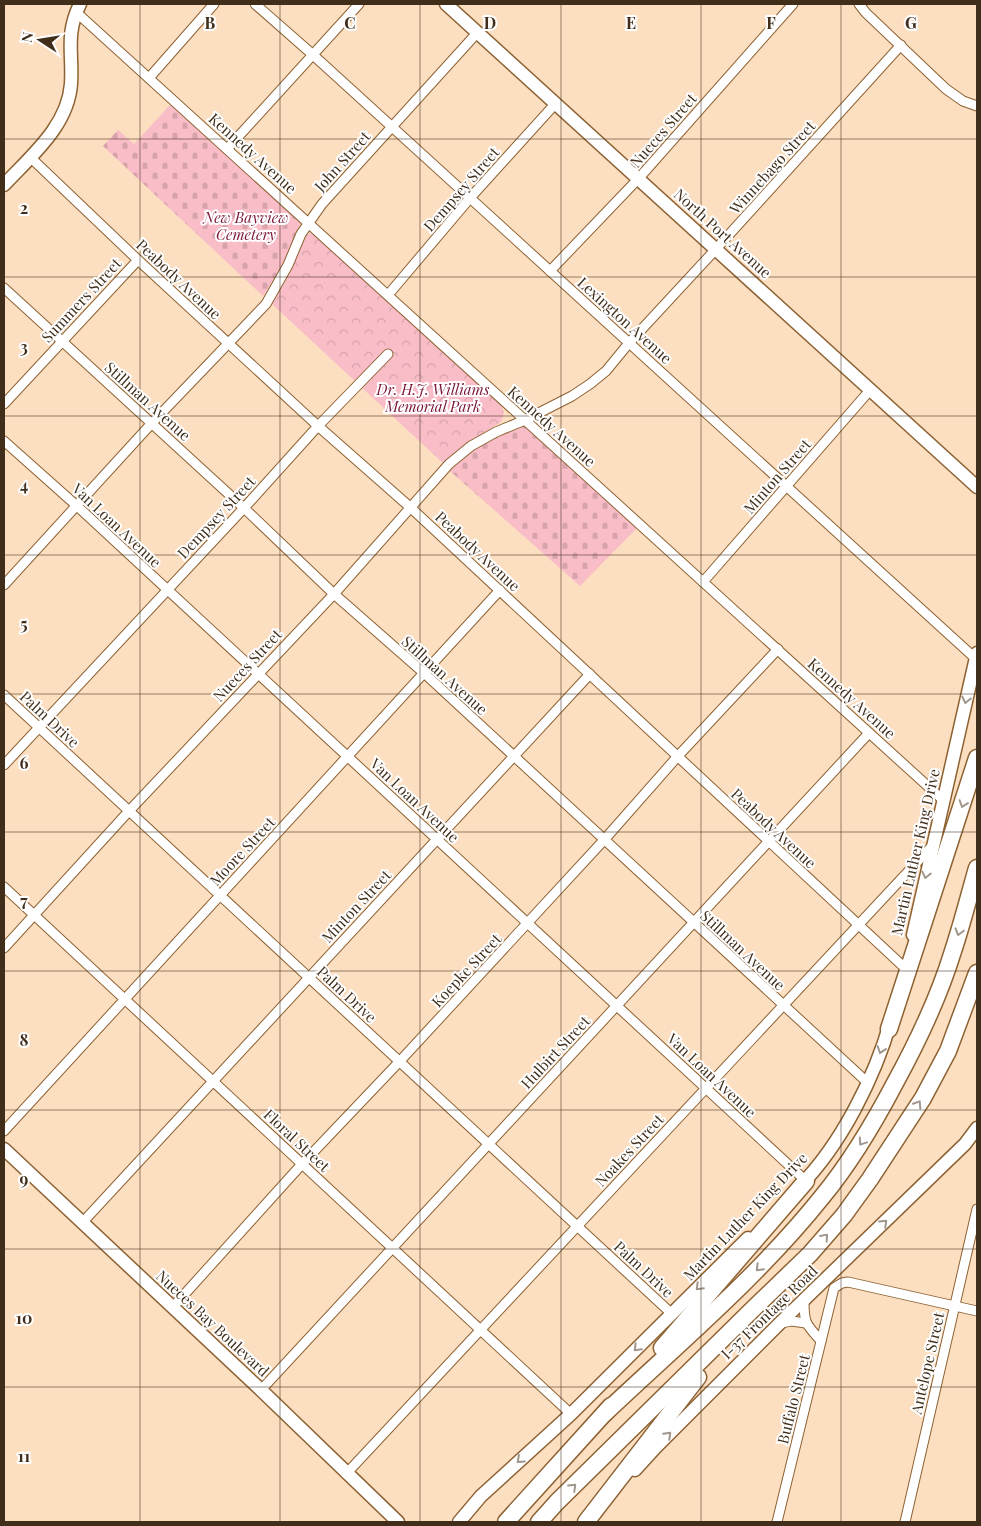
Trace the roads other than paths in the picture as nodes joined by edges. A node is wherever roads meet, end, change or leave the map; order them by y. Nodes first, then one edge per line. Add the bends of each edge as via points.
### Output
1 (214, 4) edge
2 (255, 4) edge
3 (359, 4) edge
4 (446, 4) edge
5 (793, 4) edge
6 (859, 4) edge
7 (78, 8) edge
8 (477, 33) junction
9 (901, 45) junction
10 (312, 54) junction
11 (149, 78) junction
12 (556, 104) junction
13 (977, 106) edge
14 (392, 126) junction
15 (227, 149) junction
16 (30, 158) junction
17 (639, 178) junction
18 (4, 185) edge
19 (470, 198) junction
20 (308, 222) junction
21 (716, 249) junction
22 (138, 260) junction
23 (550, 271) junction
24 (4, 288) edge
25 (388, 295) junction
26 (62, 342) junction
27 (229, 343) junction
28 (629, 343) junction
29 (388, 354) dead end
30 (871, 389) junction
31 (4, 404) edge
32 (525, 420) junction
33 (152, 423) junction
34 (318, 426) junction
35 (4, 441) edge
36 (786, 486) junction
37 (977, 487) edge
38 (77, 506) junction
39 (244, 508) junction
40 (411, 508) junction
41 (703, 582) junction
42 (4, 585) edge
43 (167, 590) junction
44 (500, 590) junction
45 (334, 594) junction
46 (778, 649) junction
47 (976, 656) edge
48 (258, 673) junction
49 (424, 673) junction
50 (590, 674) junction
51 (4, 695) edge
52 (39, 728) junction
53 (869, 733) junction
54 (347, 756) junction
55 (514, 756) junction
56 (678, 756) junction
57 (977, 758) edge
58 (4, 765) edge
59 (943, 800) junction
60 (129, 810) junction
61 (437, 840) junction
62 (604, 840) junction
63 (769, 841) junction
64 (932, 846) junction
65 (977, 868) edge
66 (4, 887) edge
67 (220, 895) junction
68 (34, 915) junction
69 (694, 922) junction
70 (527, 923) junction
71 (859, 925) junction
72 (4, 948) edge
73 (905, 968) junction
74 (977, 973) edge
75 (309, 978) junction
76 (977, 992) edge
77 (125, 999) junction
78 (783, 1005) junction
79 (617, 1006) junction
80 (888, 1029) junction
81 (948, 1051) junction
82 (400, 1062) junction
83 (213, 1081) junction
84 (868, 1083) junction
85 (706, 1088) junction
86 (977, 1128) edge
87 (4, 1131) edge
88 (489, 1144) junction
89 (4, 1149) edge
90 (302, 1164) junction
91 (806, 1181) junction
92 (977, 1209) edge
93 (82, 1223) junction
94 (578, 1226) junction
95 (392, 1248) junction
96 (782, 1282) junction
97 (804, 1301) junction
98 (955, 1306) junction
99 (173, 1307) junction
100 (977, 1311) edge
101 (672, 1314) junction
102 (806, 1323) junction
103 (779, 1324) junction
104 (480, 1330) junction
105 (821, 1342) junction
106 (261, 1390) junction
107 (605, 1413) junction
108 (571, 1414) junction
109 (346, 1474) junction
110 (398, 1522) edge
111 (459, 1522) edge
112 (506, 1522) edge
113 (539, 1522) edge
114 (587, 1522) edge
115 (778, 1522) edge
116 (905, 1522) edge

1 - 11 street
2 - 10 street, Lexington Avenue
3 - 10 street
4 - 8 main road, North Port Avenue
5 - 17 street, Nueces Street
6 - 9 street
7 - 11 street, Kennedy Avenue
7 - 16 main road via 71,30 69,97 55,128
8 - 12 main road, North Port Avenue
8 - 14 street, John Street
9 - 13 street via 946,89
9 - 21 street, Winnebago Street
10 - 14 street, Lexington Avenue
10 - 15 street
11 - 15 street, Kennedy Avenue
12 - 17 main road, North Port Avenue
12 - 19 street, Dempsey Street
14 - 19 street, Lexington Avenue
14 - 20 street, John Street
15 - 20 street, Kennedy Avenue
16 - 18 main road
16 - 22 street, Peabody Avenue
17 - 21 main road, North Port Avenue
17 - 23 street, Nueces Street
19 - 23 street, Lexington Avenue
19 - 25 street, Dempsey Street
20 - 25 street, Kennedy Avenue
20 - 27 street, John Street via 266,304
21 - 28 street, Winnebago Street
21 - 30 main road, North Port Avenue
22 - 26 street, Summers Street
22 - 27 street, Peabody Avenue
23 - 28 street, Lexington Avenue
24 - 26 street, Stillman Avenue
25 - 32 street, Kennedy Avenue
26 - 31 street, Summers Street
26 - 33 street, Stillman Avenue
27 - 33 street, John Street
27 - 34 street, Peabody Avenue
28 - 32 street, Winnebago Street via 606,371 590,384
28 - 36 street, Lexington Avenue
29 - 34 street, Dempsey Street
30 - 36 street, Minton Street
30 - 37 main road, North Port Avenue
32 - 40 street, Nueces Street via 470,446 449,464
32 - 41 street, Kennedy Avenue
33 - 38 street, John Street
33 - 39 street, Stillman Avenue
34 - 39 street, Dempsey Street
34 - 40 street, Peabody Avenue
35 - 38 street, Van Loan Avenue
36 - 41 street, Minton Street
36 - 47 street, Lexington Avenue
38 - 42 street, John Street
38 - 43 street, Van Loan Avenue
39 - 43 street, Dempsey Street
39 - 45 street, Stillman Avenue
40 - 44 street, Peabody Avenue
40 - 45 street, Nueces Street
41 - 46 street, Kennedy Avenue
43 - 48 street, Van Loan Avenue
43 - 52 street, Dempsey Street
44 - 49 street, Moore Street
44 - 50 street, Peabody Avenue
45 - 48 street, Nueces Street
45 - 49 street, Stillman Avenue
46 - 53 street, Kennedy Avenue
46 - 56 street, Koepke Street
47 -> 59 main road, Martin Luther King Drive
48 - 54 street, Van Loan Avenue
48 - 60 street, Nueces Street
49 - 54 street, Moore Street
49 - 55 street, Stillman Avenue
50 - 55 street, Minton Street
50 - 56 street, Peabody Avenue
51 - 52 street, Palm Drive
52 - 58 street, Dempsey Street
52 - 60 street, Palm Drive
53 - 59 street, Kennedy Avenue
53 - 63 street, Hulbirt Street
54 - 61 street, Van Loan Avenue
54 - 67 street, Moore Street
55 - 61 street, Minton Street
55 - 62 street, Stillman Avenue
56 - 62 street, Koepke Street
56 - 63 street, Peabody Avenue
57 -> 80 highway
59 - 64 main road, Martin Luther King Drive
60 - 67 street, Palm Drive
60 - 68 street, Nueces Street
61 - 70 street, Van Loan Avenue
61 - 75 street, Minton Street
62 - 69 street, Stillman Avenue
62 - 70 street, Koepke Street
63 - 69 street, Hulbirt Street
63 - 71 street, Peabody Avenue
64 - 71 street, Noakes Street
64 -> 73 main road, Martin Luther King Drive
65 -> 107 highway via 953,953 928,1018 872,1128 824,1196 784,1243
66 - 68 street, Floral Street
67 - 75 street, Palm Drive
67 - 77 street, Moore Street
68 - 72 street, Nueces Street
68 - 77 street, Floral Street
69 - 78 street, Stillman Avenue
69 - 79 street, Hulbirt Street
70 - 79 street, Van Loan Avenue
70 - 82 street, Koepke Street
71 - 73 street, Peabody Avenue
71 - 78 street, Noakes Street
73 - 80 main road, Martin Luther King Drive
74 - 81 highway
75 - 82 street, Palm Drive
75 - 83 street, Minton Street
76 - 81 highway
77 - 83 street, Floral Street
77 - 87 street, Moore Street
78 - 84 street, Stillman Avenue
78 - 85 street, Noakes Street
79 - 85 street, Van Loan Avenue
79 - 88 street, Hulbirt Street
80 -> 84 main road, Martin Luther King Drive
96 -> 81 highway via 833,1228 865,1186 923,1098
82 - 88 street, Palm Drive
82 - 90 street, Koepke Street
83 - 90 street, Floral Street
83 - 93 street, Minton Street
84 - 91 main road, Martin Luther King Drive via 829,1151
85 - 91 street, Van Loan Avenue
85 - 94 street, Noakes Street
97 -> 86 main road, I-37 Frontage Road via 965,1144
88 - 94 street, Palm Drive
88 - 95 street, Hulbirt Street
89 - 93 main road, Nueces Bay Boulevard
90 - 95 street, Floral Street
90 - 99 street, Koepke Street
91 -> 101 main road, Martin Luther King Drive
91 - 107 highway
92 - 98 street, Antelope Street
93 - 99 main road, Nueces Bay Boulevard
94 - 101 street, Palm Drive
94 - 104 street, Noakes Street
95 - 104 street, Floral Street
95 - 106 street, Hulbirt Street
113 -> 96 highway
96 - 114 highway via 704,1369
97 - 102 street
97 - 103 main road, I-37 Frontage Road
98 - 100 street
98 - 105 street, Buffalo Street via 848,1282 834,1288
98 - 116 street, Antelope Street
99 - 106 main road, Nueces Bay Boulevard
101 -> 108 main road, Martin Luther King Drive
102 - 103 street via 791,1321
102 - 105 street
114 -> 103 main road, I-37 Frontage Road via 656,1447
104 - 108 street, Floral Street
104 - 109 street, Noakes Street
105 - 115 street, Buffalo Street
106 - 109 main road, Nueces Bay Boulevard
107 - 112 highway
108 -> 111 main road, Martin Luther King Drive via 481,1496
109 - 110 main road, Nueces Bay Boulevard

